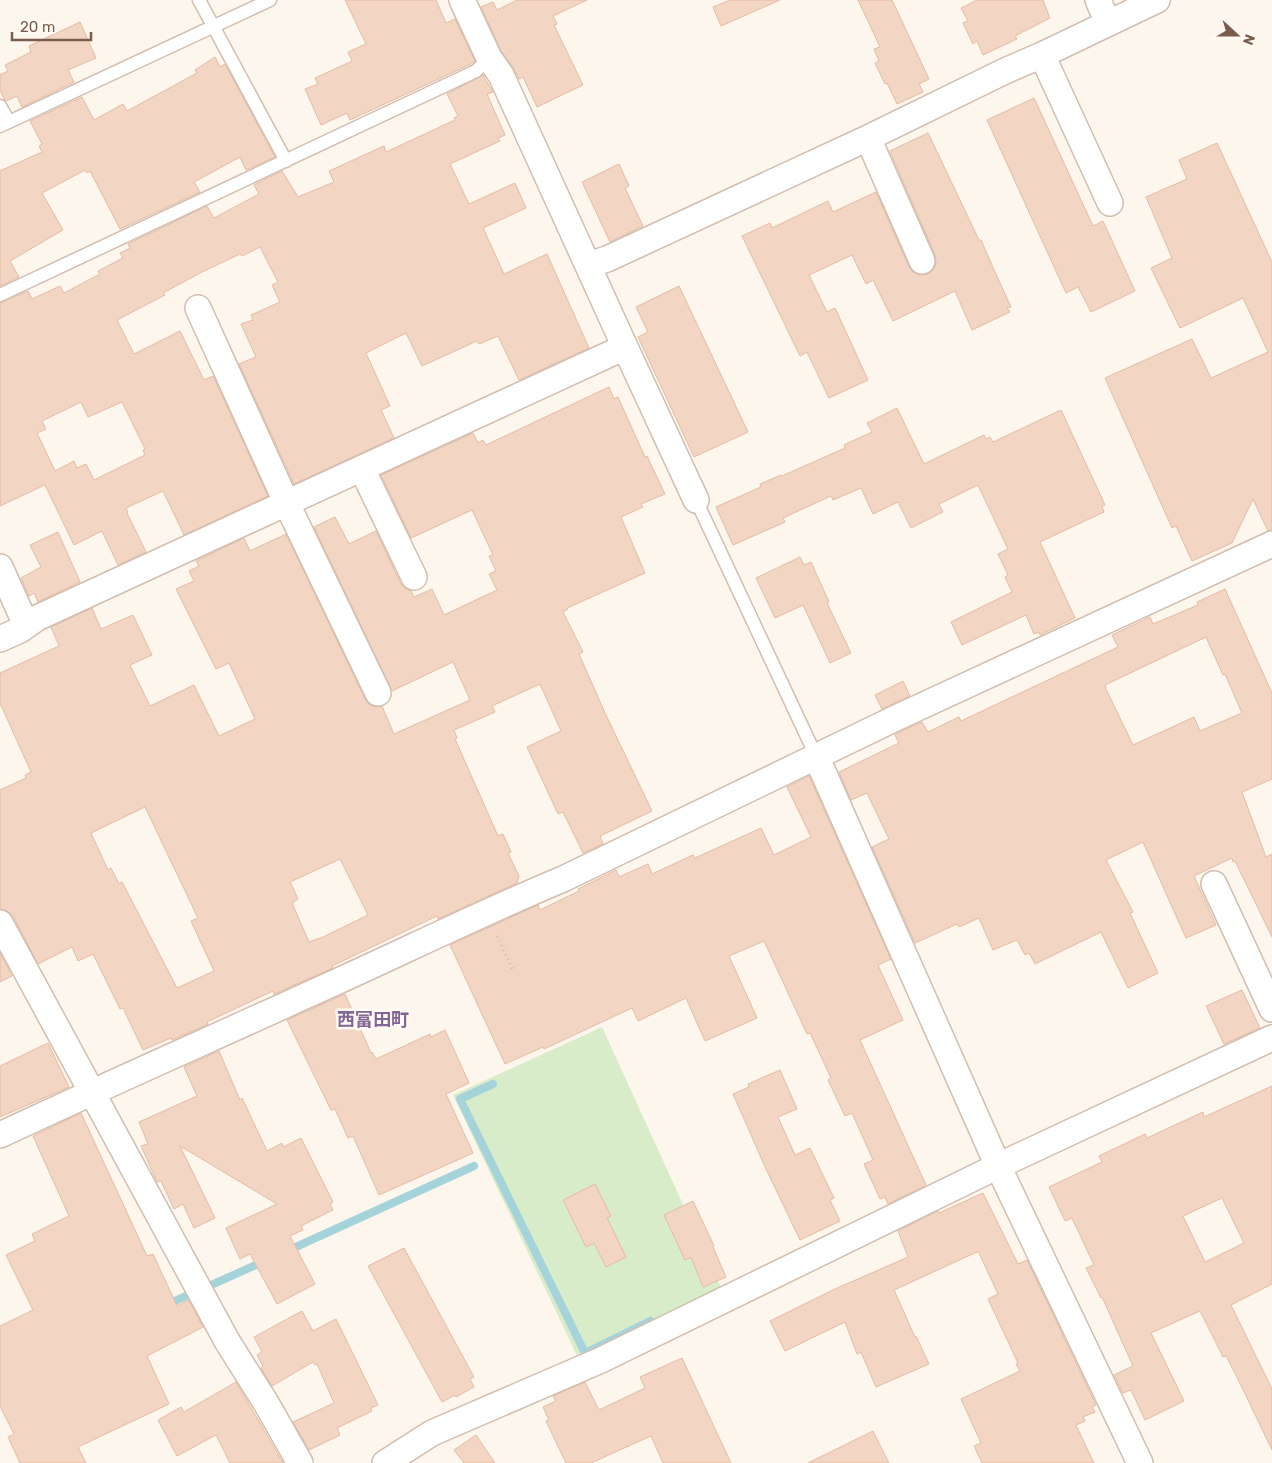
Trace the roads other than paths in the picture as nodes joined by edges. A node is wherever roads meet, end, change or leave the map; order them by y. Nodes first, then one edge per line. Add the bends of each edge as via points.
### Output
1 (199, 0) edge
2 (270, 0) edge
3 (462, 0) edge
4 (1098, 0) edge
5 (1157, 0) edge
6 (1108, 24) junction
7 (214, 26) junction
8 (1042, 55) junction
9 (489, 58) junction
10 (0, 106) edge
11 (4, 124) edge
12 (868, 138) junction
13 (286, 161) junction
14 (1110, 204) dead end
15 (922, 261) dead end
16 (588, 264) junction
17 (0, 295) edge
18 (198, 308) dead end
19 (625, 347) junction
20 (362, 469) junction
21 (696, 500) joint
22 (287, 504) junction
23 (1272, 544) edge
24 (0, 567) edge
25 (414, 577) dead end
26 (26, 625) junction
27 (0, 639) edge
28 (378, 693) dead end
29 (816, 756) junction
30 (1214, 884) dead end
31 (0, 923) edge
32 (1272, 1008) edge
33 (1272, 1038) edge
34 (91, 1092) junction
35 (0, 1135) edge
36 (998, 1166) junction
37 (300, 1463) edge
38 (385, 1463) edge
39 (1140, 1463) edge

1 - 7 lane
2 - 7 lane
3 - 9 street
4 - 6 street
5 - 6 street
6 - 8 street
7 - 11 lane
7 - 13 lane
8 - 12 street
8 - 14 street
9 - 13 lane via 476,71
9 - 16 street via 501,75
10 - 11 lane
12 - 15 street
12 - 16 street via 607,259
13 - 17 lane
16 - 19 street
18 - 22 street
19 - 20 street
19 - 21 street
20 - 22 street
20 - 25 street
21 - 29 lane
22 - 26 street
22 - 28 street
23 - 29 street
24 - 26 street
26 - 27 street
29 - 34 street via 563,879
29 - 36 street
30 - 32 street
31 - 34 street
33 - 36 street
34 - 35 street
34 - 37 street via 227,1341
36 - 38 street via 601,1360 432,1433
36 - 39 street

